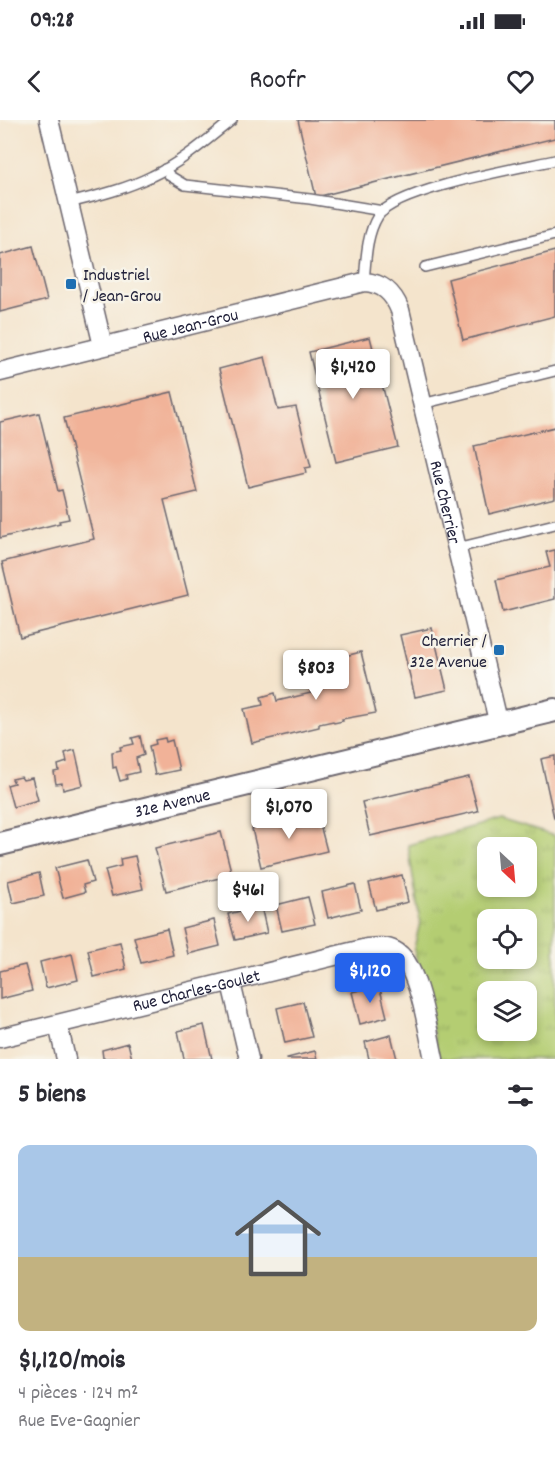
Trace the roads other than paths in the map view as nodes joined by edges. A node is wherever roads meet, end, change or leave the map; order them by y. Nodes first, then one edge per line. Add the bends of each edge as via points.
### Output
1 (49, 120) edge
2 (232, 120) edge
3 (555, 160) edge
4 (165, 169) junction
5 (69, 203) junction
6 (383, 211) junction
7 (555, 235) edge
8 (425, 267) dead end
9 (364, 282) junction
10 (382, 286) joint
11 (103, 346) junction
12 (555, 371) edge
13 (0, 372) edge
14 (422, 404) junction
15 (555, 524) edge
16 (457, 548) junction
17 (555, 710) edge
18 (499, 725) junction
19 (0, 844) edge
20 (231, 983) junction
21 (58, 1025) junction
22 (0, 1038) edge
23 (66, 1059) edge
24 (249, 1059) edge
25 (434, 1059) edge

1 - 5 street
2 - 4 lane
3 - 6 lane via 419,192
4 - 5 lane via 133,185
4 - 6 lane via 185,185
5 - 11 street
6 - 9 lane via 368,243
7 - 8 lane
9 - 10 street, Rue Jean-Grou
9 - 11 street, Rue Jean-Grou
10 - 14 street, Rue Cherrier via 400,310
11 - 13 street, Rue Jean-Grou
12 - 14 lane
14 - 16 street, Rue Cherrier
15 - 16 lane
16 - 18 street, Rue Cherrier
17 - 18 street, 32e Avenue
18 - 19 street, 32e Avenue
20 - 21 street, Rue Charles-Goulet
20 - 24 street
20 - 25 street, Rue Charles-Goulet via 368,948 395,951 406,959 414,973
21 - 22 street, Rue Charles-Goulet
21 - 23 street

